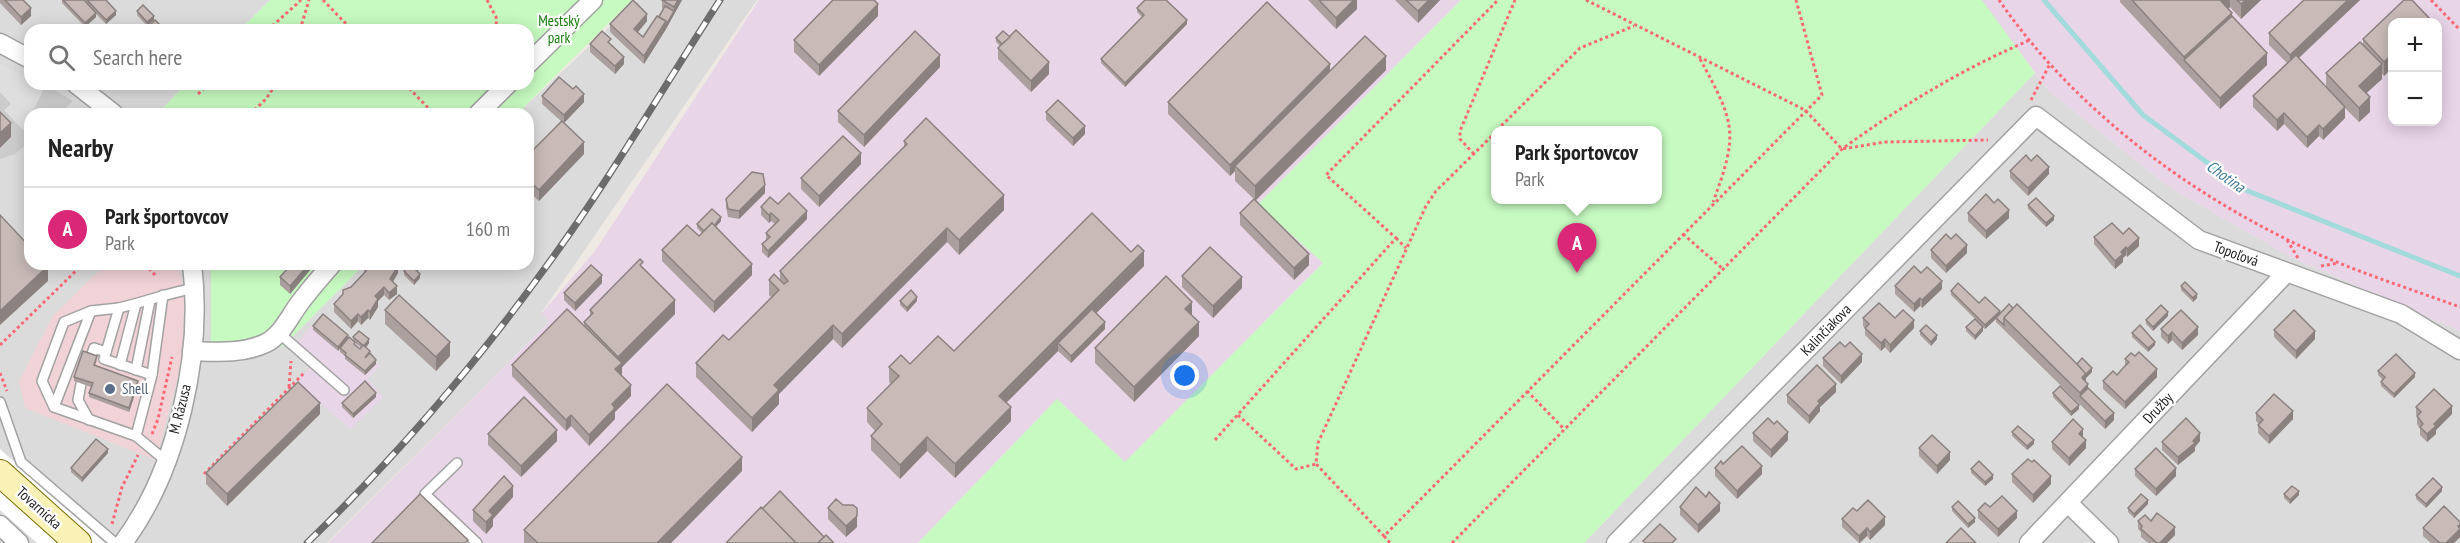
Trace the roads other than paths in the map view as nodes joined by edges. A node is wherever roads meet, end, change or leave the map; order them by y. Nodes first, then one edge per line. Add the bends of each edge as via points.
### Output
1 (593, 0) edge
2 (0, 43) edge
3 (24, 57) edge
4 (534, 58) edge
5 (84, 90) edge
6 (502, 90) edge
7 (106, 108) edge
8 (484, 108) edge
9 (2036, 116) joint
10 (2293, 266) junction
11 (193, 270) edge
12 (327, 270) edge
13 (195, 288) junction
14 (163, 295) junction
15 (150, 300) junction
16 (136, 304) junction
17 (119, 308) junction
18 (91, 311) junction
19 (279, 333) junction
20 (2460, 350) edge
21 (192, 351) junction
22 (106, 352) junction
23 (120, 364) junction
24 (136, 370) junction
25 (152, 375) junction
26 (344, 390) dead end
27 (0, 402) edge
28 (54, 407) junction
29 (89, 420) junction
30 (136, 436) junction
31 (166, 460) junction
32 (457, 463) dead end
33 (0, 473) edge
34 (2068, 503) junction
35 (0, 525) edge
36 (19, 543) edge
37 (78, 543) edge
38 (115, 543) edge
39 (123, 543) edge
40 (477, 543) edge
41 (1616, 543) edge
42 (2029, 543) edge
43 (2109, 543) edge

1 - 4 street
2 - 3 street
5 - 7 street
6 - 8 street
9 - 10 street, Topoľová via 2199,240
9 - 41 street, Kalinčiakova
10 - 20 street, Topoľová via 2401,314
10 - 34 street, Družby
11 - 13 street, M. Rázusa
12 - 19 street
13 - 14 lane
13 - 21 street, M. Rázusa
14 - 15 lane
14 - 25 lane
15 - 16 lane
15 - 24 lane
16 - 17 lane
16 - 23 lane
17 - 18 lane
17 - 22 lane
18 - 28 lane
18 - 28 lane via 64,322 42,381
19 - 21 street via 251,349
19 - 26 lane
21 - 31 street, M. Rázusa
22 - 23 lane via 104,359
22 - 29 lane via 94,348 81,384 78,400
23 - 24 lane
24 - 25 lane
25 - 30 lane
27 - 38 lane via 21,462
28 - 29 lane
29 - 30 lane
30 - 31 lane
31 - 39 street, M. Rázusa via 157,484
32 - 40 lane via 425,494
33 - 37 main road, Tovarnícka
34 - 42 street, Družby
34 - 43 street
35 - 36 street

